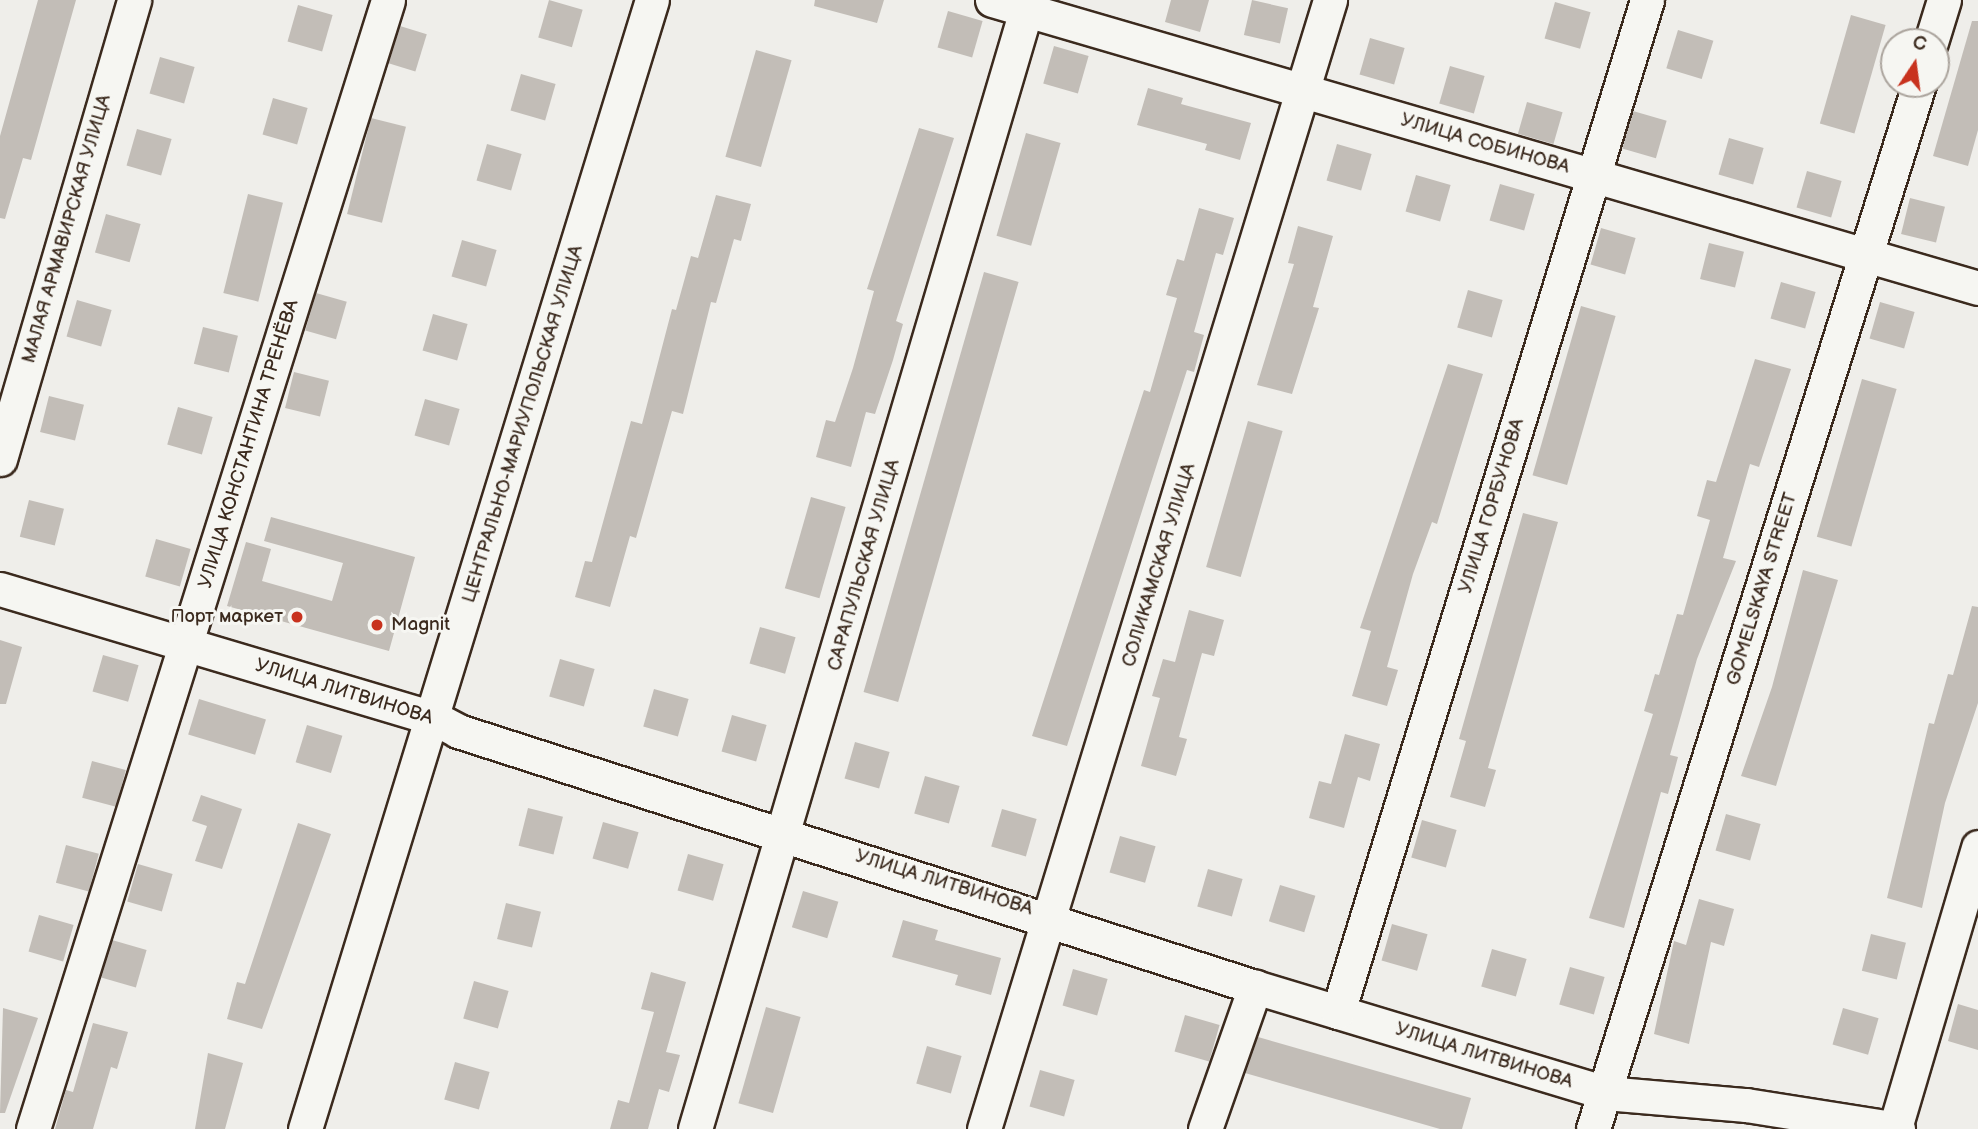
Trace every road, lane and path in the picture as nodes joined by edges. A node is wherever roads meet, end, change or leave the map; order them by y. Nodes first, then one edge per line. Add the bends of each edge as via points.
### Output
1 (134, 0) edge
2 (388, 0) edge
3 (652, 0) edge
4 (992, 0) edge
5 (1330, 0) edge
6 (1647, 0) edge
7 (1944, 0) edge
8 (1027, 6) edge
9 (1935, 28) edge
10 (1302, 92) junction
11 (1915, 98) edge
12 (1593, 176) junction
13 (1866, 255) junction
14 (1978, 288) edge
15 (0, 458) edge
16 (0, 589) edge
17 (186, 646) junction
18 (434, 718) junction
19 (786, 833) junction
20 (1978, 848) edge
21 (1052, 917) junction
22 (1255, 987) junction
23 (1338, 1012) junction
24 (1605, 1093) junction
25 (1896, 1128) edge
26 (33, 1129) edge
27 (305, 1129) edge
28 (695, 1129) edge
29 (984, 1129) edge
30 (1205, 1129) edge
31 (1593, 1129) edge

1 - 15 street, МАЛАЯ АРМАВИРСКАЯ УЛИЦА
2 - 17 street, УЛИЦА КОНСТАНТИНА ТРЕНЁВА
3 - 18 street, ЦЕНТРАЛЬНО-МАРИУПОЛЬСКАЯ УЛИЦА
4 - 8 street, УЛИЦА СОБИНОВА
5 - 10 street, СОЛИКАМСКАЯ УЛИЦА
6 - 12 street, УЛИЦА ГОРБУНОВА
7 - 9 street
8 - 10 street, УЛИЦА СОБИНОВА
8 - 19 street, САРАПУЛЬСКАЯ УЛИЦА
10 - 12 street, УЛИЦА СОБИНОВА
10 - 21 street, СОЛИКАМСКАЯ УЛИЦА
11 - 13 street, GOMELSKAYA STREET
12 - 13 street, УЛИЦА СОБИНОВА
12 - 23 street, УЛИЦА ГОРБУНОВА
13 - 14 street, УЛИЦА СОБИНОВА
13 - 24 street, GOMELSKAYA STREET
16 - 17 street, УЛИЦА ЛИТВИНОВА
17 - 18 street, УЛИЦА ЛИТВИНОВА
17 - 26 street, УЛИЦА КОНСТАНТИНА ТРЕНЁВА
18 - 19 street, УЛИЦА ЛИТВИНОВА via 458,731
18 - 27 street, ЦЕНТРАЛЬНО-МАРИУПОЛЬСКАЯ УЛИЦА
19 - 21 street, УЛИЦА ЛИТВИНОВА
19 - 28 street, САРАПУЛЬСКАЯ УЛИЦА
20 - 25 street
21 - 22 street, УЛИЦА ЛИТВИНОВА
21 - 29 street, СОЛИКАМСКАЯ УЛИЦА
22 - 23 street, УЛИЦА ЛИТВИНОВА
22 - 30 street
23 - 24 street, УЛИЦА ЛИТВИНОВА
24 - 25 street, УЛИЦА ЛИТВИНОВА via 1746,1105
24 - 31 street, GOMELSKAYA STREET

